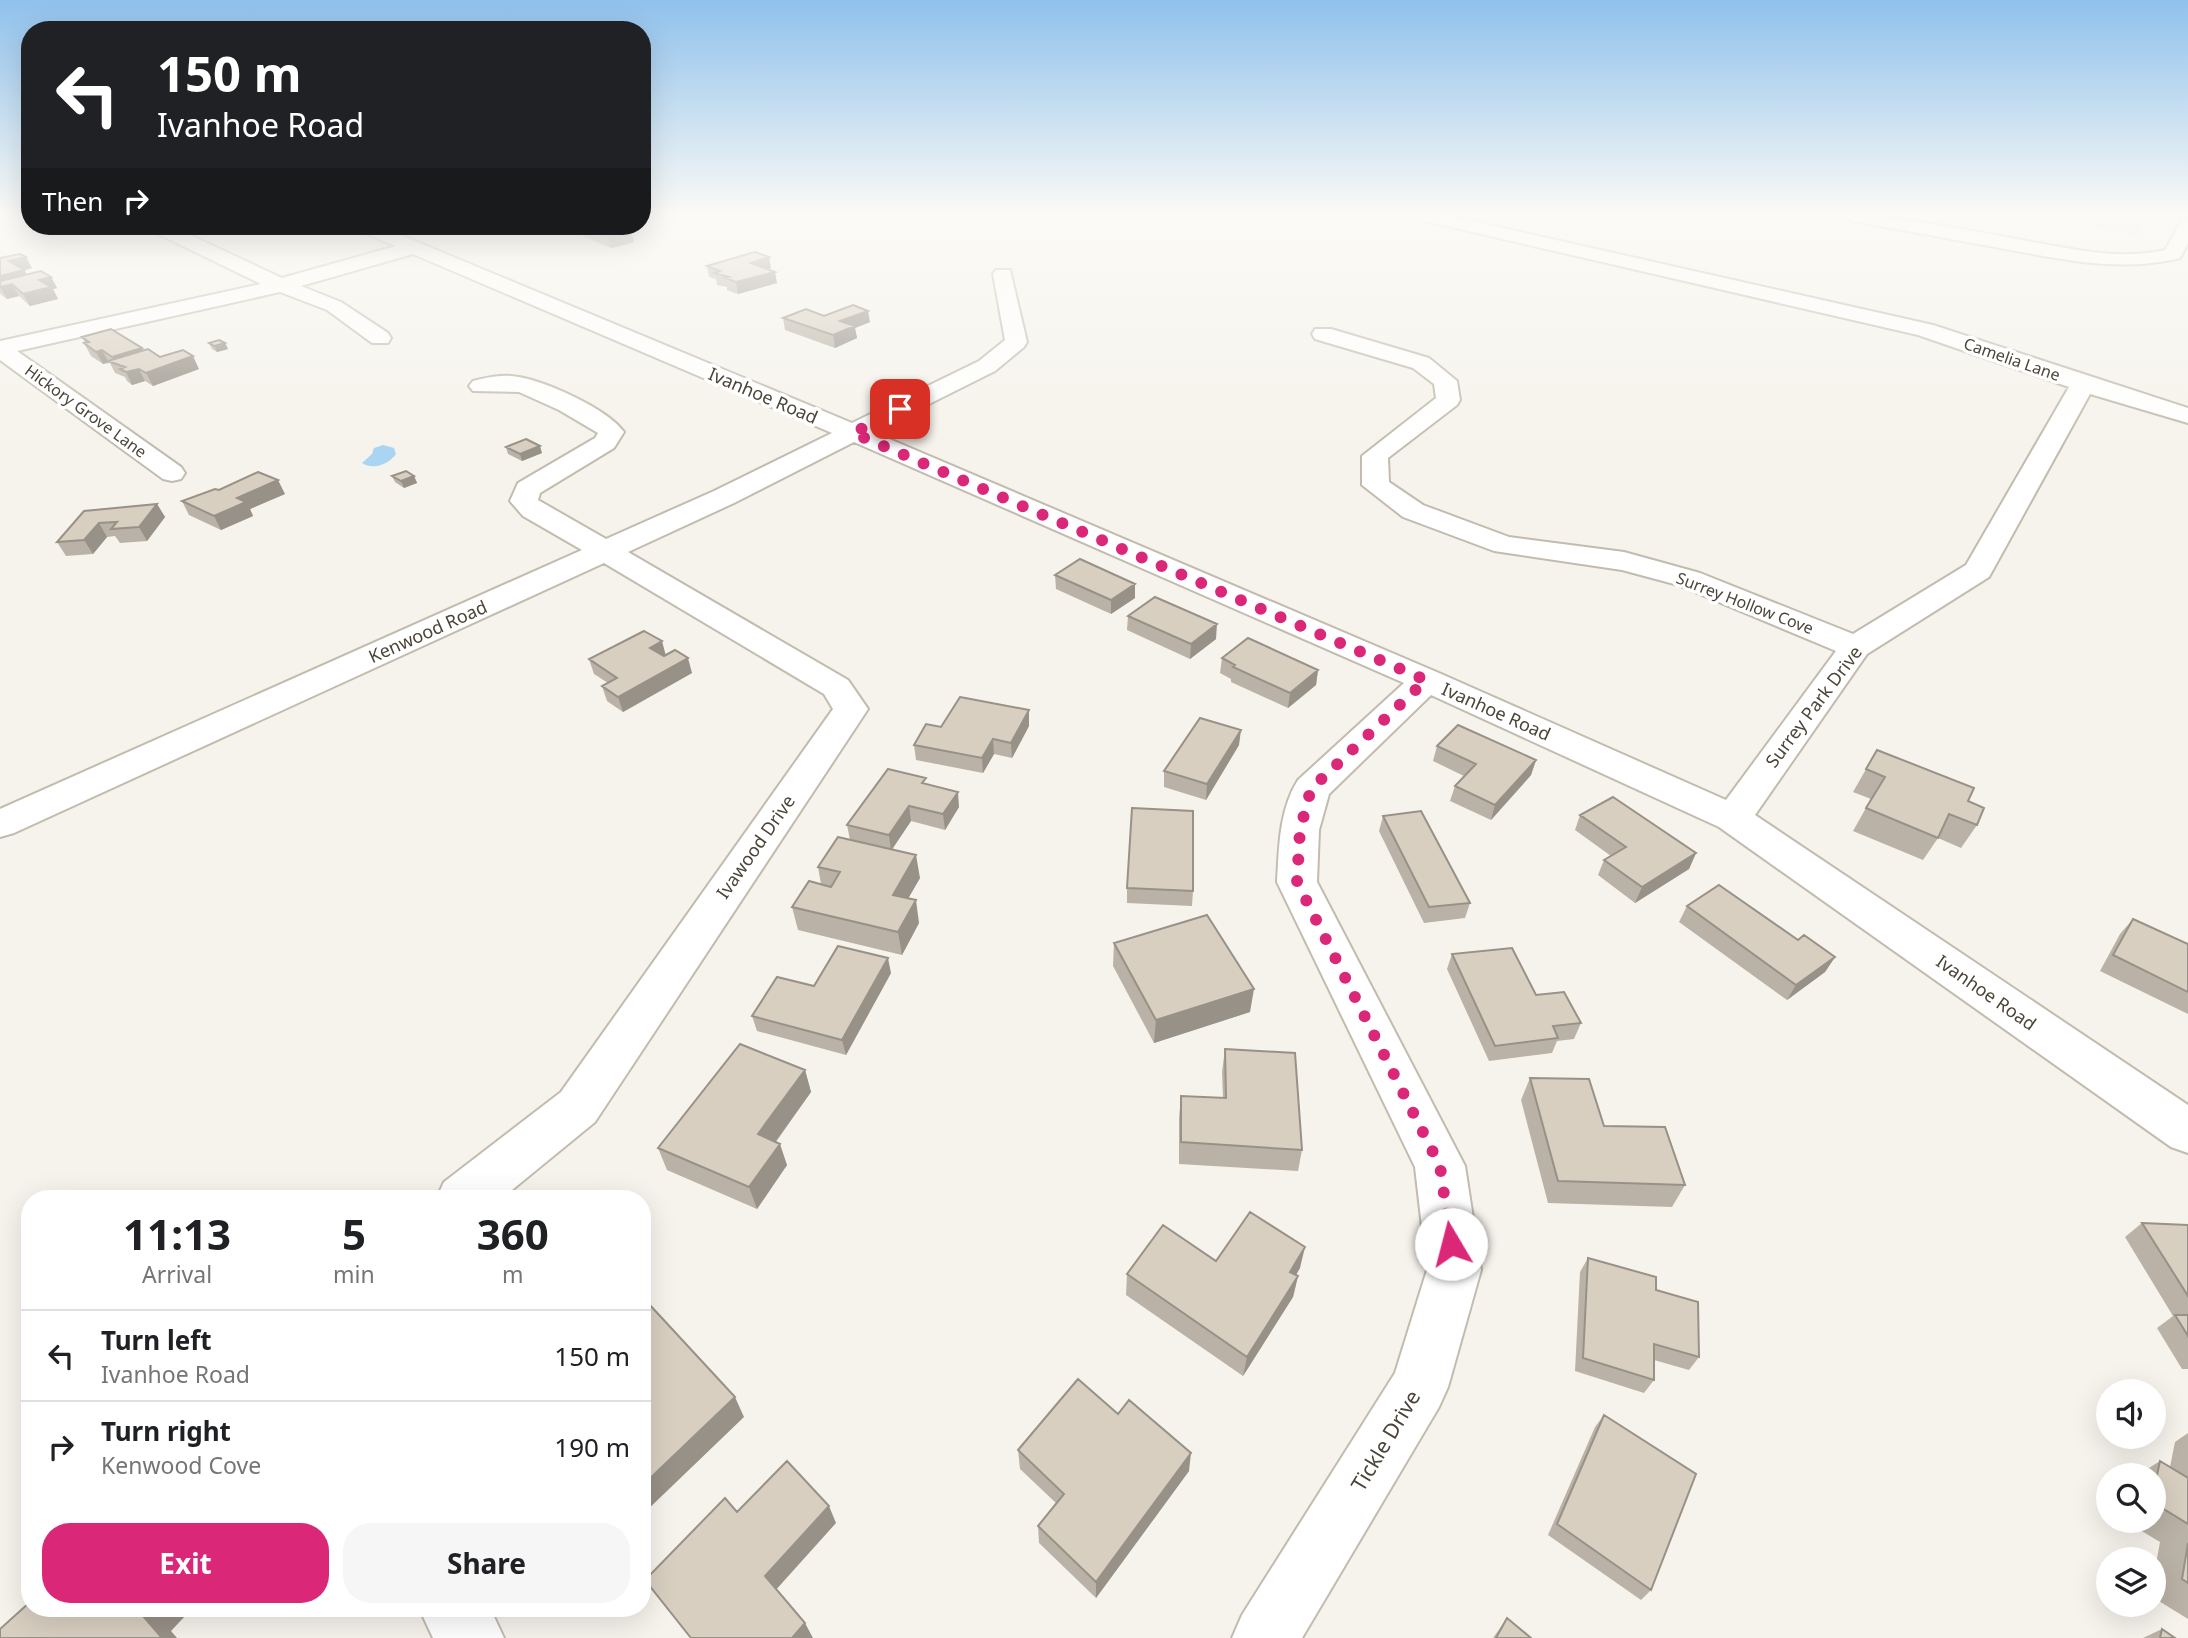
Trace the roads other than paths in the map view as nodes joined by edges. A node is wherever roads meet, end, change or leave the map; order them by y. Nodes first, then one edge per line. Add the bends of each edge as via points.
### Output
1 (251, 292) edge
2 (300, 292) edge
3 (522, 292) edge
4 (1007, 292) edge
5 (1760, 292) edge
6 (1323, 334) dead end
7 (380, 338) dead end
8 (0, 349) edge
9 (2083, 384) junction
10 (481, 386) dead end
11 (2188, 416) edge
12 (853, 433) junction
13 (172, 473) dead end
14 (605, 551) junction
15 (1855, 647) junction
16 (1426, 680) junction
17 (1733, 818) junction
18 (0, 824) edge
19 (2188, 1132) edge
20 (473, 1190) edge
21 (458, 1617) edge
22 (471, 1638) edge
23 (1265, 1638) edge

1 - 8 street
2 - 7 street via 334,306
3 - 12 street, Ivanhoe Road
4 - 12 street, Kenwood Road via 1016,342 987,366
5 - 9 street, Camelia Lane via 1925,330
6 - 15 street, Surrey Hollow Cove via 1421,363 1446,382 1448,400 1375,456 1376,485 1413,511 1504,545 1624,561 1689,579
8 - 13 street, Hickory Grove Lane
9 - 11 street, Camelia Lane
9 - 15 street, Surrey Park Drive via 1978,570
10 - 14 street via 507,383 528,387 610,429 605,443 534,484 524,501
12 - 14 street, Kenwood Road
12 - 16 street, Ivanhoe Road
14 - 18 street, Kenwood Road
14 - 20 street, Ivawood Drive via 836,687 851,709 578,1107
15 - 17 street, Surrey Park Drive
16 - 17 street, Ivanhoe Road
16 - 23 street, Tickle Drive via 1311,789 1300,830 1297,882 1440,1166 1454,1270 1419,1387
17 - 19 street, Ivanhoe Road
21 - 22 street

